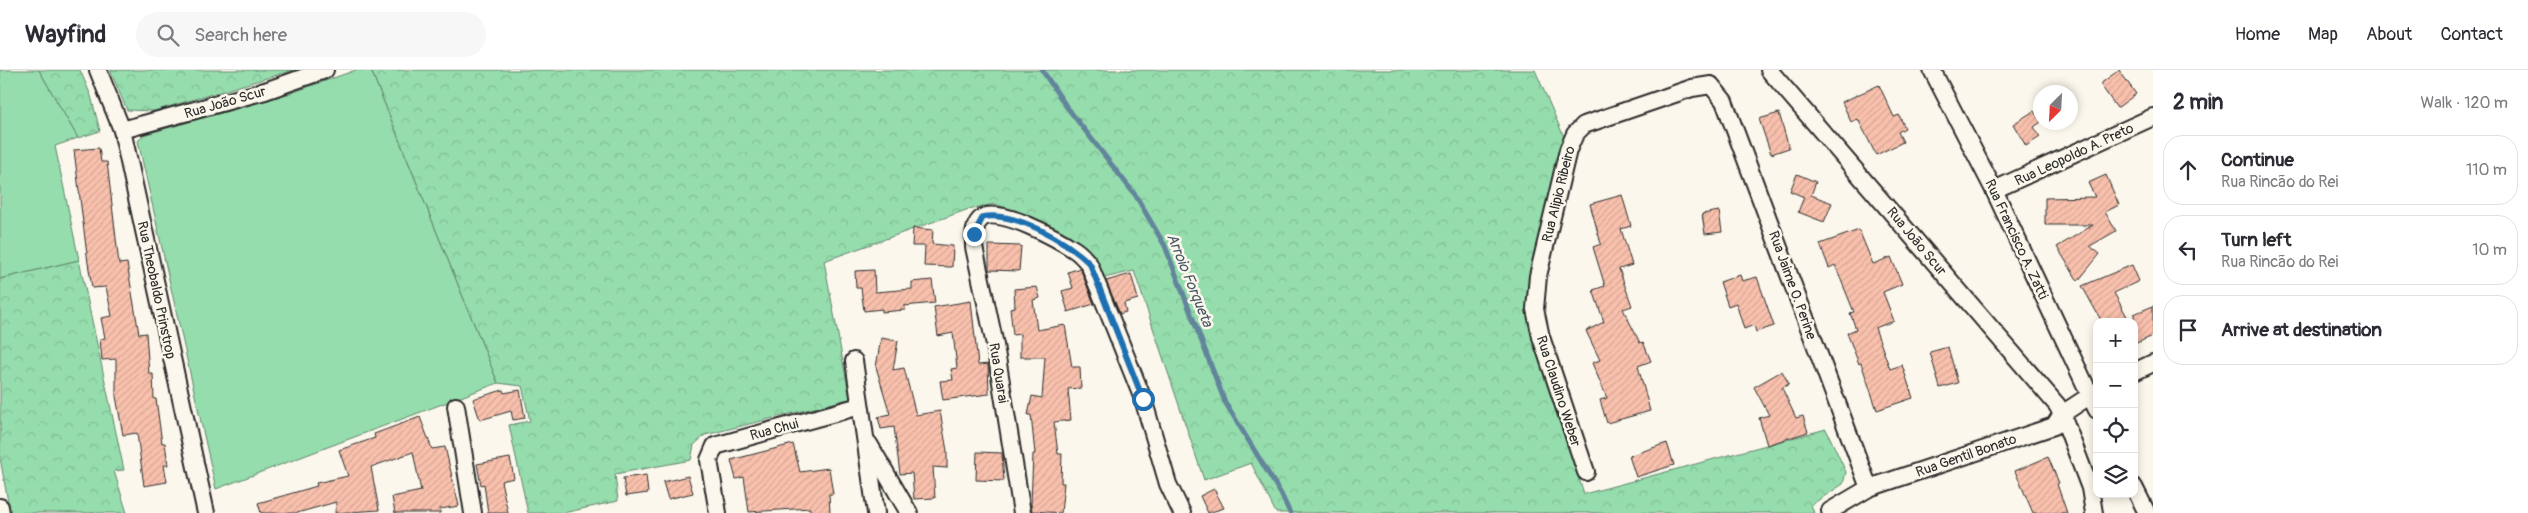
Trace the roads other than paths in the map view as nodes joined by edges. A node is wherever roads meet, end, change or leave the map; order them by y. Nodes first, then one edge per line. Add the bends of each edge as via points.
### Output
1 (98, 70) edge
2 (325, 70) edge
3 (1769, 70) edge
4 (1932, 70) edge
5 (1711, 85) joint
6 (2153, 117) edge
7 (122, 130) junction
8 (1994, 190) junction
9 (1535, 309) joint
10 (854, 361) dead end
11 (2153, 363) edge
12 (2138, 370) edge
13 (2093, 393) edge
14 (456, 406) dead end
15 (860, 406) junction
16 (2062, 414) junction
17 (864, 436) junction
18 (1586, 472) dead end
19 (1868, 488) junction
20 (2138, 495) edge
21 (0, 507) edge
22 (1830, 511) dead end
23 (1, 513) edge
24 (206, 513) edge
25 (473, 513) edge
26 (718, 513) edge
27 (876, 513) edge
28 (909, 513) edge
29 (1022, 513) edge
30 (1182, 513) edge
31 (2094, 513) edge
32 (2147, 513) edge

1 - 7 street, Rua Theobaldo Prinstrop
2 - 7 street, Rua João Scur via 265,91
3 - 16 street, Rua João Scur
4 - 8 street, Rua Francisco A. Zatti
5 - 9 street, Rua Alipio Ribeiro via 1692,88 1584,125 1575,134 1568,150 1538,276
5 - 19 street, Rua Jaime O. Perine via 1724,101
6 - 8 street, Rua Leopoldo A. Preto
7 - 24 street, Rua Theobaldo Prinstrop
8 - 13 street, Rua Francisco A. Zatti
9 - 18 street, Rua Claudino Weber via 1541,337
10 - 15 street
11 - 12 street
13 - 16 street, Rua Gentil Bonato
14 - 25 street
15 - 17 street
15 - 26 street, Rua Chui via 715,446 710,453 710,471
16 - 19 street, Rua Gentil Bonato via 2054,426
16 - 31 street, Rua João Scur via 2090,488
17 - 27 street
17 - 28 street
19 - 22 street, Rua Gentil Bonato
20 - 32 street
21 - 23 street
29 - 30 street, Rua Quarai via 995,345 974,247 974,234 983,217 1009,218 1047,234 1077,251 1090,264 1143,399 1168,484

